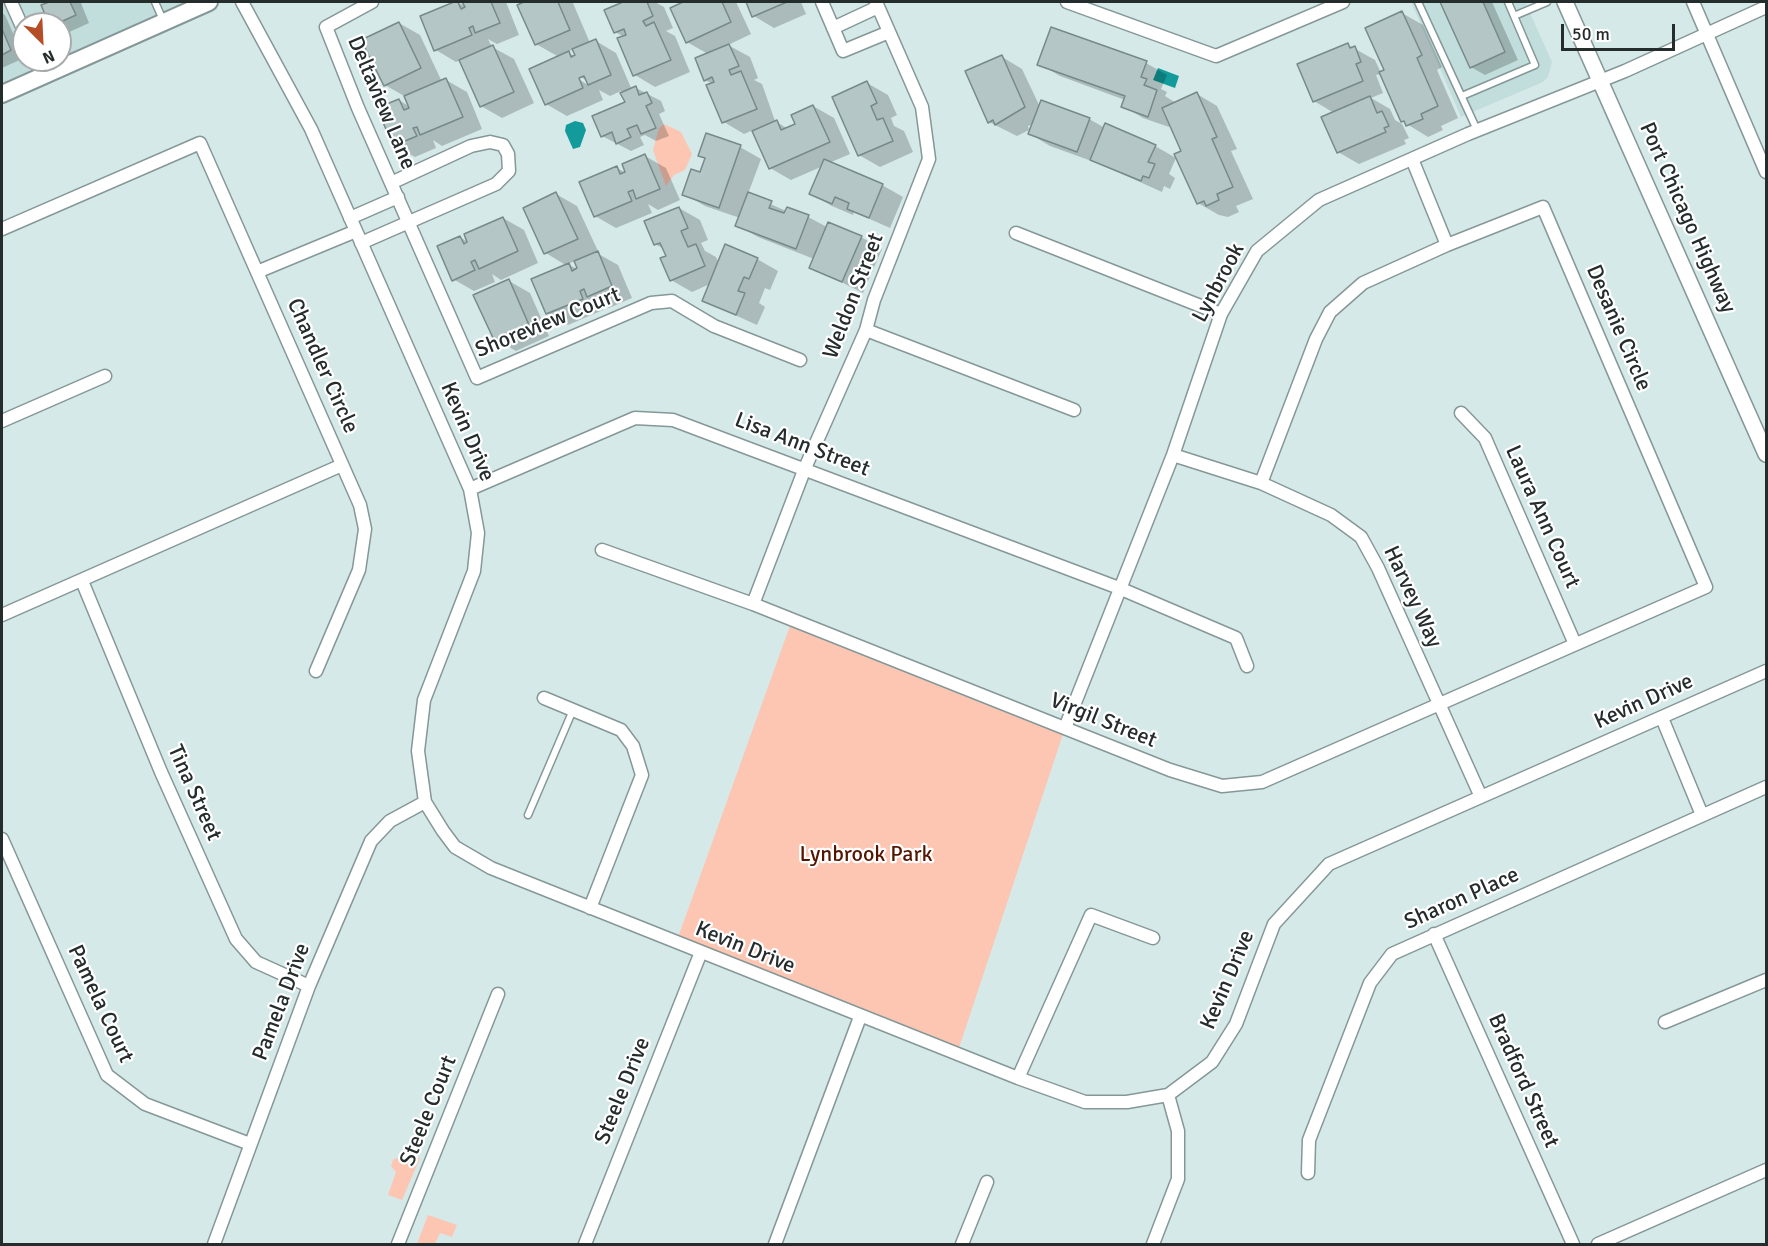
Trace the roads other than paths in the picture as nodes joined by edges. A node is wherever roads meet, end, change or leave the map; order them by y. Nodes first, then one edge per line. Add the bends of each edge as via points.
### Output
1 (155, 2) edge
2 (209, 2) edge
3 (242, 2) edge
4 (372, 2) edge
5 (822, 2) edge
6 (1067, 2) edge
7 (1343, 2) edge
8 (1418, 2) edge
9 (1508, 2) edge
10 (1547, 2) edge
11 (1565, 2) edge
12 (1694, 2) edge
13 (877, 4) edge
14 (1767, 8) edge
15 (1514, 16) junction
16 (164, 21) junction
17 (833, 28) junction
18 (889, 32) junction
19 (1708, 33) junction
20 (72, 55) edge
21 (34, 72) edge
22 (1600, 81) junction
23 (2, 94) edge
24 (1462, 96) junction
25 (1477, 130) junction
26 (1412, 159) junction
27 (1767, 172) edge
28 (391, 183) junction
29 (398, 197) junction
30 (404, 210) joint
31 (350, 218) junction
32 (410, 222) junction
33 (2, 229) edge
34 (356, 231) junction
35 (1016, 233) dead end
36 (361, 243) junction
37 (1447, 245) junction
38 (257, 272) junction
39 (1221, 314) junction
40 (866, 330) junction
41 (800, 360) dead end
42 (105, 376) dead end
43 (1074, 410) dead end
44 (1461, 413) dead end
45 (2, 421) edge
46 (1767, 454) edge
47 (1173, 455) junction
48 (342, 465) junction
49 (805, 468) junction
50 (1261, 483) junction
51 (470, 489) junction
52 (602, 549) dead end
53 (82, 581) junction
54 (1119, 588) junction
55 (753, 604) junction
56 (2, 615) edge
57 (1575, 644) junction
58 (1247, 666) dead end
59 (316, 671) dead end
60 (1767, 671) edge
61 (544, 698) dead end
62 (1438, 704) junction
63 (573, 710) junction
64 (1662, 718) junction
65 (1065, 728) junction
66 (1767, 788) edge
67 (1481, 797) junction
68 (425, 802) junction
69 (528, 815) dead end
70 (1702, 815) junction
71 (2, 839) edge
72 (590, 908) junction
73 (1434, 934) junction
74 (1153, 938) dead end
75 (700, 952) junction
76 (1767, 980) edge
77 (309, 986) junction
78 (498, 994) dead end
79 (860, 1017) junction
80 (1665, 1022) dead end
81 (1018, 1077) junction
82 (1168, 1095) junction
83 (250, 1144) junction
84 (1767, 1170) edge
85 (1308, 1173) dead end
86 (987, 1182) dead end
87 (214, 1245) edge
88 (398, 1245) edge
89 (585, 1245) edge
90 (775, 1245) edge
91 (962, 1245) edge
92 (1153, 1245) edge
93 (1573, 1245) edge
94 (1598, 1245) edge

1 - 16 lane
2 - 16 main road
3 - 31 street, Kevin Drive via 311,129
4 - 28 street, Deltaview Lane via 326,27
5 - 17 street
6 - 7 street via 1216,56
8 - 24 lane
9 - 15 lane
10 - 15 lane
11 - 22 street, Port Chicago Highway
12 - 19 street
13 - 17 street
13 - 18 street, Weldon Street
14 - 19 street, Lynbrook
15 - 24 lane via 1535,65
16 - 20 main road
17 - 18 street via 843,51
18 - 40 street, Weldon Street via 922,107 929,159
19 - 22 street, Lynbrook
19 - 27 street
21 - 23 main road
22 - 25 street, Lynbrook
22 - 46 street, Port Chicago Highway
24 - 25 lane
25 - 26 street, Lynbrook
26 - 37 street
26 - 39 street, Lynbrook via 1319,200 1257,251
28 - 29 street, Deltaview Lane
28 - 32 street via 471,146 490,142 504,145 508,171 496,184
29 - 30 street, Deltaview Lane
29 - 31 street
30 - 32 street, Shoreview Court
31 - 34 street, Kevin Drive
32 - 36 street
32 - 41 street, Shoreview Court via 477,378 651,303 672,301 714,326
33 - 38 street, Chandler Circle via 200,143
34 - 36 street, Kevin Drive
34 - 38 street
35 - 39 street
36 - 51 street, Kevin Drive
37 - 50 street, Desanie Circle via 1363,283 1330,312
37 - 57 street, Desanie Circle via 1543,207 1706,586
38 - 48 street, Chandler Circle
39 - 47 street, Lynbrook
40 - 43 street
40 - 49 street, Weldon Street
42 - 45 street
44 - 57 street, Laura Ann Court via 1485,438
47 - 50 street, Harvey Way
47 - 54 street, Lynbrook
48 - 53 street, Chandler Circle
48 - 59 street via 360,505 365,529 359,570
49 - 51 street, Lisa Ann Street via 672,420 635,418
49 - 54 street, Lisa Ann Street
49 - 55 street, Weldon Street
50 - 62 street, Harvey Way via 1331,515 1361,537
51 - 68 street, Kevin Drive via 478,533 474,571 424,700 418,751
52 - 55 street, Virgil Street
53 - 56 street, Chandler Circle
53 - 77 street, Tina Street via 236,939 256,962
54 - 58 street, Lisa Ann Street via 1236,638
54 - 65 street, Lynbrook
55 - 65 street, Virgil Street
57 - 62 street, Desanie Circle
60 - 64 street, Kevin Drive
61 - 63 street
62 - 65 street, Virgil Street via 1262,782 1222,786 1170,770
62 - 67 street, Harvey Way
63 - 69 lane
63 - 72 street via 621,730 633,746 642,775
64 - 67 street, Kevin Drive
64 - 70 street
66 - 70 street, Sharon Place
67 - 82 street, Kevin Drive via 1329,864 1274,924 1236,1024 1212,1062
68 - 72 street, Kevin Drive via 455,846 491,868
68 - 77 street, Pamela Drive via 390,821 370,841
70 - 73 street, Sharon Place
71 - 83 street, Pamela Court via 107,1075 145,1104
72 - 75 street, Kevin Drive
73 - 85 street, Sharon Place via 1392,954 1370,983 1309,1140
73 - 93 street, Bradford Street
74 - 81 street via 1091,915
75 - 79 street, Kevin Drive
75 - 89 street, Steele Drive
76 - 80 street
77 - 83 street, Pamela Drive
78 - 88 street, Steele Court
79 - 81 street, Kevin Drive
79 - 90 street
81 - 82 street, Kevin Drive via 1085,1102 1127,1102
82 - 92 street via 1178,1131 1178,1179
83 - 87 street, Pamela Drive
84 - 94 street
86 - 91 street

